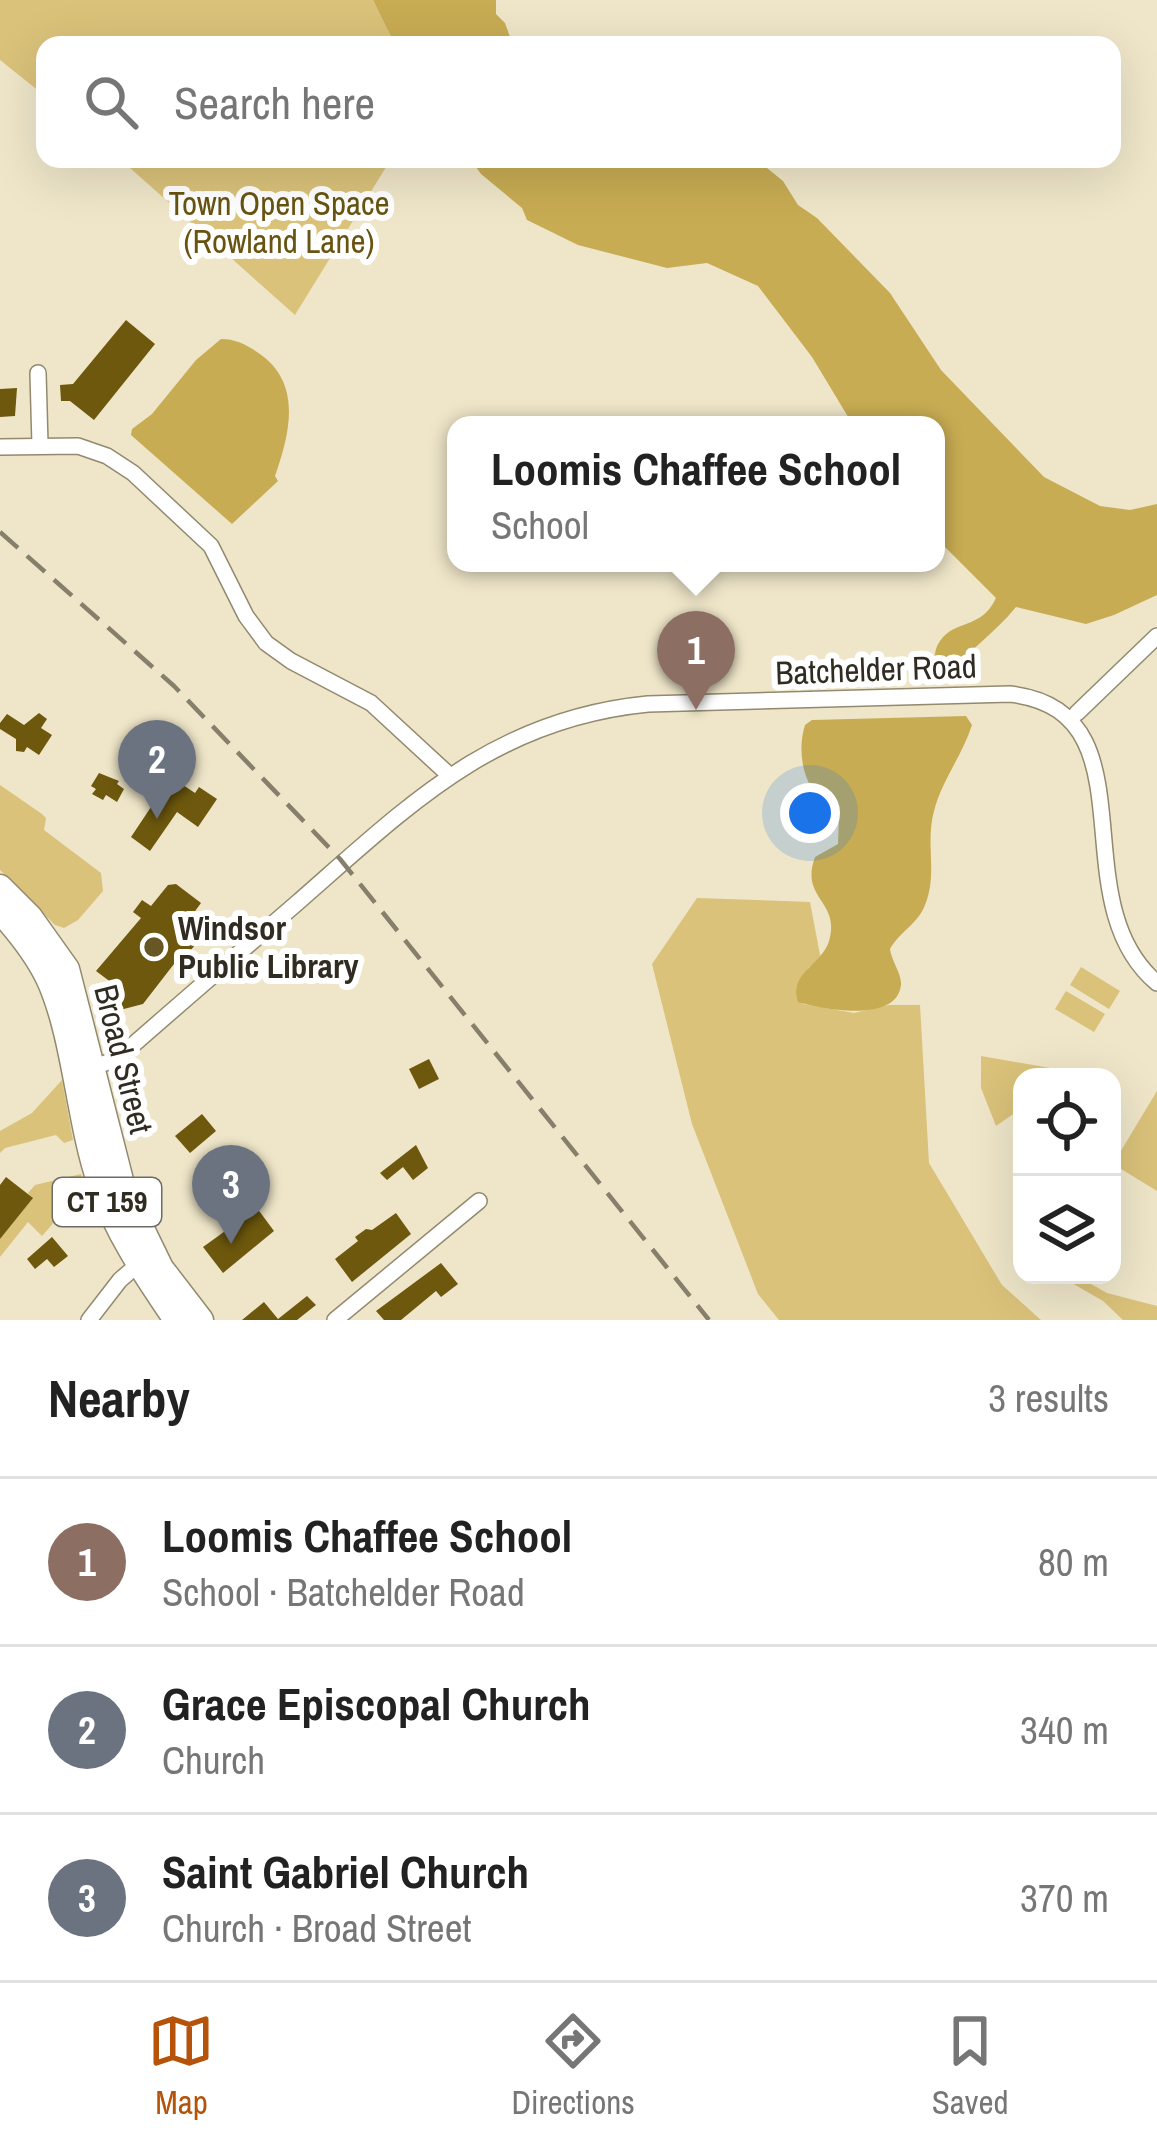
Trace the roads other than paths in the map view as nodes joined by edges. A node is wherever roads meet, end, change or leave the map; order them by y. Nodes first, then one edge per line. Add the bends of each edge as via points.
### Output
1 (38, 373) dead end
2 (40, 445) junction
3 (0, 447) edge
4 (1157, 635) edge
5 (1077, 713) junction
6 (448, 774) junction
7 (4, 902) edge
8 (1157, 983) edge
9 (82, 1070) junction
10 (479, 1202) dead end
11 (146, 1258) junction
12 (89, 1320) edge
13 (176, 1320) edge
14 (201, 1320) edge
15 (335, 1320) edge

1 - 2 street
2 - 3 street
2 - 6 street via 93,451 134,472 211,546 266,643 371,703
4 - 5 street
5 - 6 street, Batchelder Road via 1010,694 614,707 546,725
5 - 8 street via 1112,770 1115,910 1137,961
6 - 9 street, Batchelder Road via 118,1059
7 - 9 main road, Broad Street / CT 159 via 44,951
9 - 11 main road, Broad Street / CT 159
10 - 15 street
11 - 12 street
11 - 13 main road, Broad Street / CT 159
11 - 14 main road, Broad Street / CT 159

